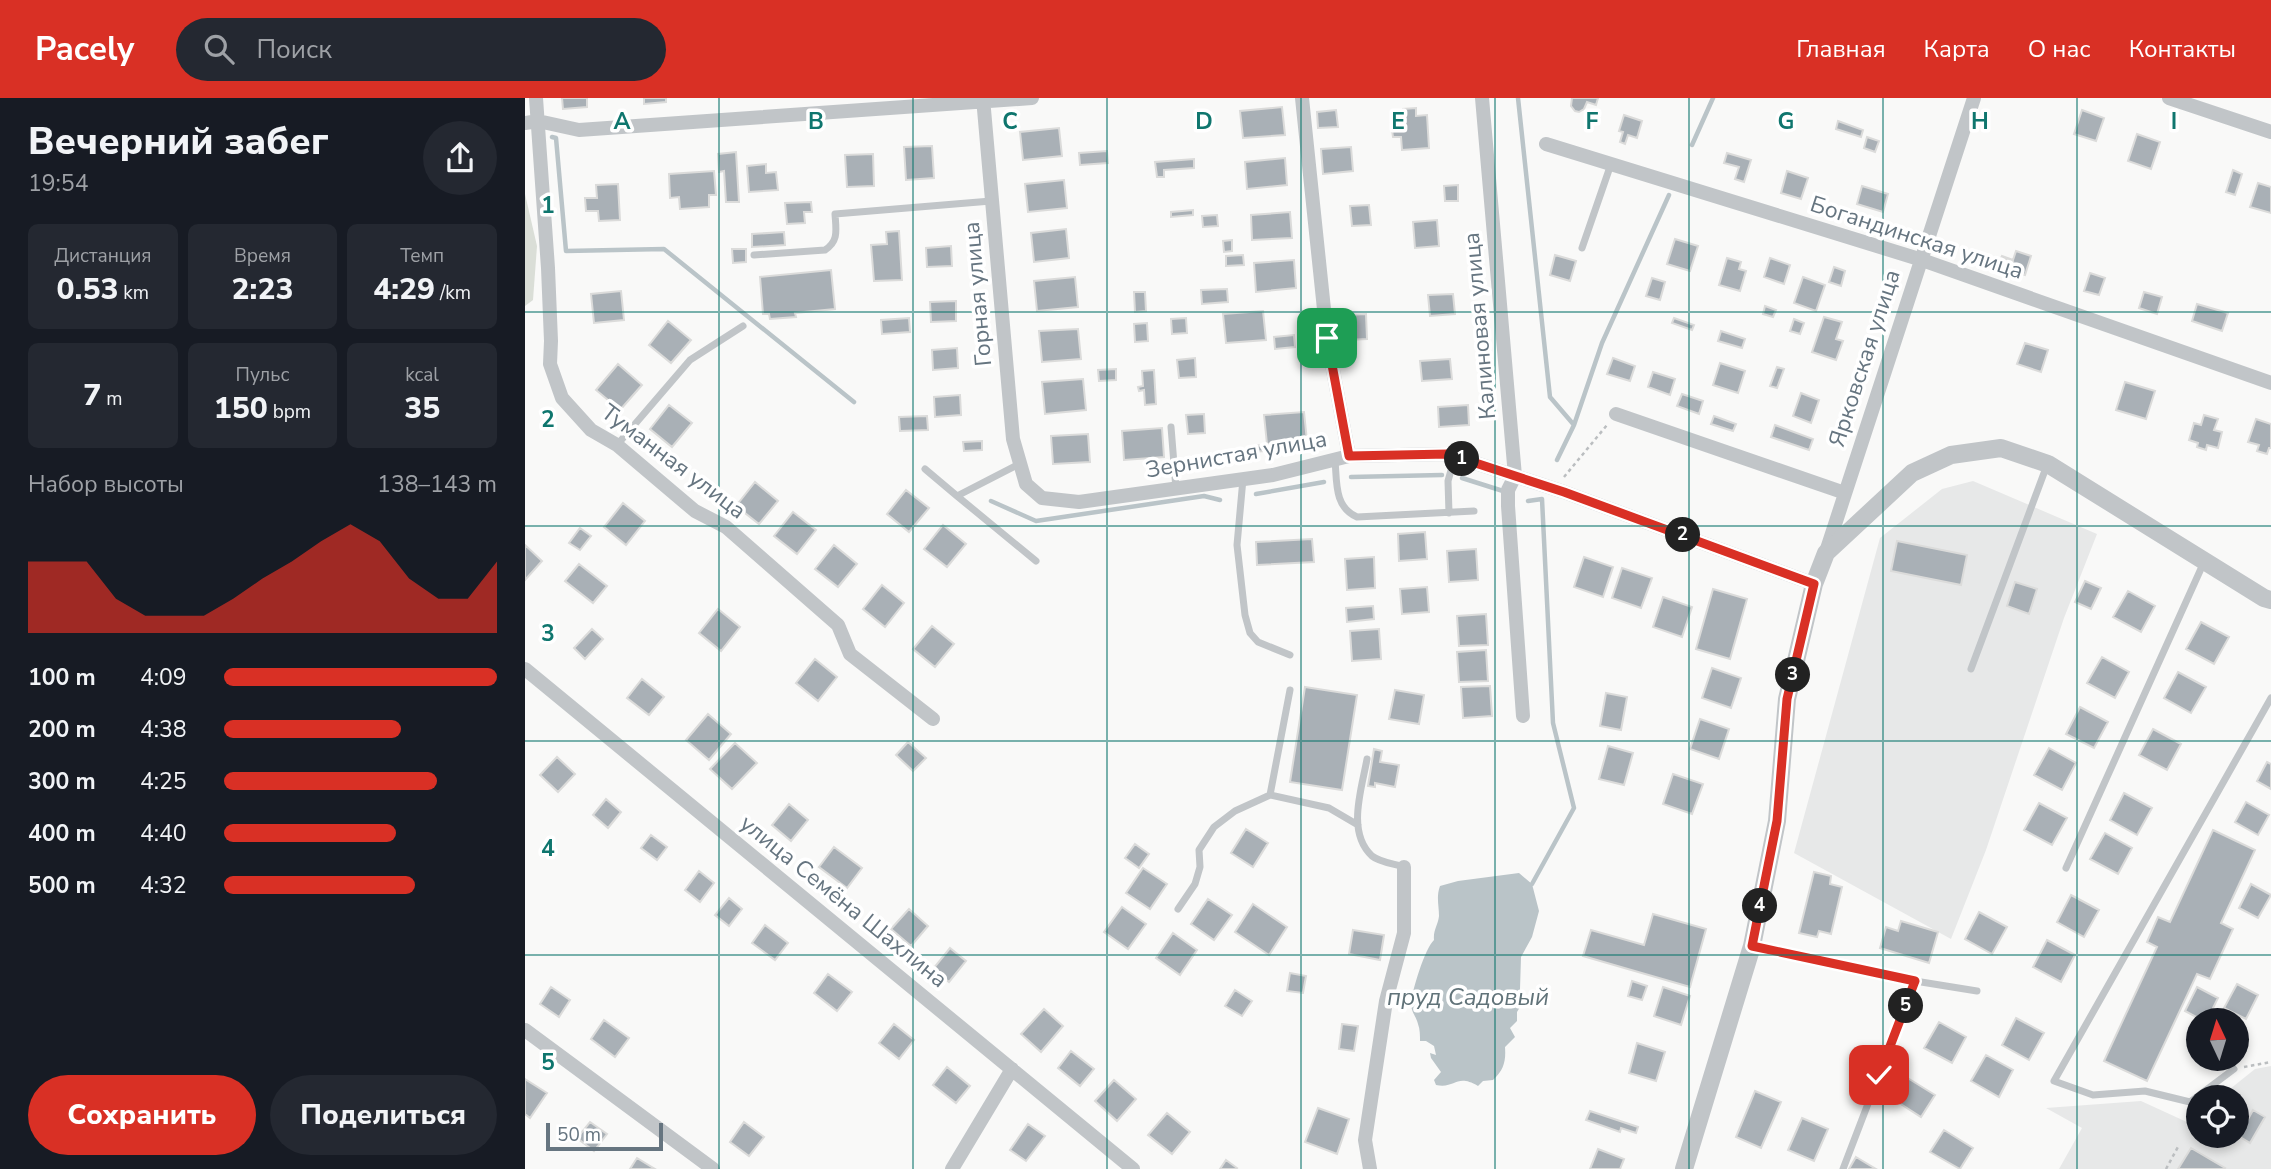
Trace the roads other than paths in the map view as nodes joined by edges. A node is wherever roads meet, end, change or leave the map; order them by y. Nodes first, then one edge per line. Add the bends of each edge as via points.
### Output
1 (536, 98) edge
2 (1032, 98) edge
3 (1302, 98) edge
4 (1482, 98) edge
5 (1974, 98) edge
6 (2169, 98) edge
7 (983, 100) edge
8 (531, 122) edge
9 (2271, 132) edge
10 (1546, 144) dead end
11 (1611, 164) junction
12 (992, 201) junction
13 (1582, 248) dead end
14 (754, 255) dead end
15 (1919, 260) junction
16 (743, 326) dead end
17 (2271, 383) edge
18 (1616, 414) road end
19 (1171, 427) dead end
20 (617, 444) junction
21 (1455, 456) junction
22 (1342, 458) junction
23 (1020, 464) junction
24 (2048, 464) junction
25 (925, 469) dead end
26 (1514, 476) junction
27 (1243, 479) junction
28 (1025, 484) joint
29 (1176, 489) junction
30 (1845, 493) junction
31 (957, 496) junction
32 (1474, 511) dead end
33 (1449, 513) junction
34 (1826, 553) junction
35 (1036, 561) dead end
36 (2204, 561) junction
37 (1814, 584) junction
38 (2271, 600) edge
39 (1290, 654) dead end
40 (525, 669) edge
41 (1971, 669) dead end
42 (1290, 690) dead end
43 (2271, 698) edge
44 (1523, 716) dead end
45 (933, 719) dead end
46 (1367, 759) dead end
47 (1270, 795) junction
48 (1358, 825) junction
49 (1404, 867) joint
50 (2067, 868) dead end
51 (1178, 909) dead end
52 (1752, 946) junction
53 (1915, 981) junction
54 (1977, 991) dead end
55 (525, 1030) edge
56 (1012, 1069) junction
57 (2231, 1071) edge
58 (713, 1169) edge
59 (952, 1169) edge
60 (1133, 1169) edge
61 (1370, 1169) edge
62 (1683, 1169) edge
63 (1843, 1169) edge

1 - 8 street, Туманная улица
2 - 7 street
3 - 22 street
4 - 26 street, Калиновая улица
5 - 15 street, Ярковская улица
6 - 9 street
7 - 8 street via 579,130
7 - 12 street, Горная улица
8 - 20 street, Туманная улица via 548,268 550,364 562,398 591,430
10 - 11 street, Богандинская улица
11 - 13 lane
11 - 15 street, Богандинская улица
12 - 14 lane via 835,214 837,238 825,250
12 - 23 street, Горная улица via 1013,439
15 - 17 street, Богандинская улица
15 - 30 street, Ярковская улица
16 - 20 lane via 690,360
18 - 30 street
19 - 29 lane
20 - 45 street, Туманная улица via 695,510 726,527 838,625 850,653
21 - 22 street, Зернистая улица
21 - 26 street, Зернистая улица
21 - 33 lane via 1448,481
22 - 27 street, Зернистая улица
22 - 33 lane via 1337,494 1348,513 1357,517
23 - 28 street, Горная улица
23 - 31 lane
24 - 34 street via 2001,449 1951,455 1912,473
24 - 36 street
24 - 41 lane
25 - 31 lane
26 - 37 street, Зернистая улица
26 - 44 street, Калиновая улица via 1508,506
27 - 29 street, Зернистая улица
27 - 39 lane via 1237,545 1245,615 1258,642
28 - 29 street, Зернистая улица via 1042,498 1079,502
30 - 34 street, Ярковская улица
31 - 35 lane
32 - 33 lane
34 - 37 street
36 - 38 street
36 - 50 lane
37 - 52 street via 1787,699 1777,821
40 - 56 street, улица Семёна Шахлина
42 - 47 lane
43 - 57 lane via 2055,1081 2092,1095 2145,1091 2190,1102
46 - 48 lane
47 - 48 lane via 1329,808
47 - 51 lane via 1235,811 1215,827 1199,850 1195,884
48 - 49 lane via 1373,856
49 - 61 street via 1404,933 1386,1001 1365,1140
52 - 53 lane
52 - 62 street
53 - 54 lane
53 - 63 lane
55 - 58 street
56 - 59 street
56 - 60 street, улица Семёна Шахлина

